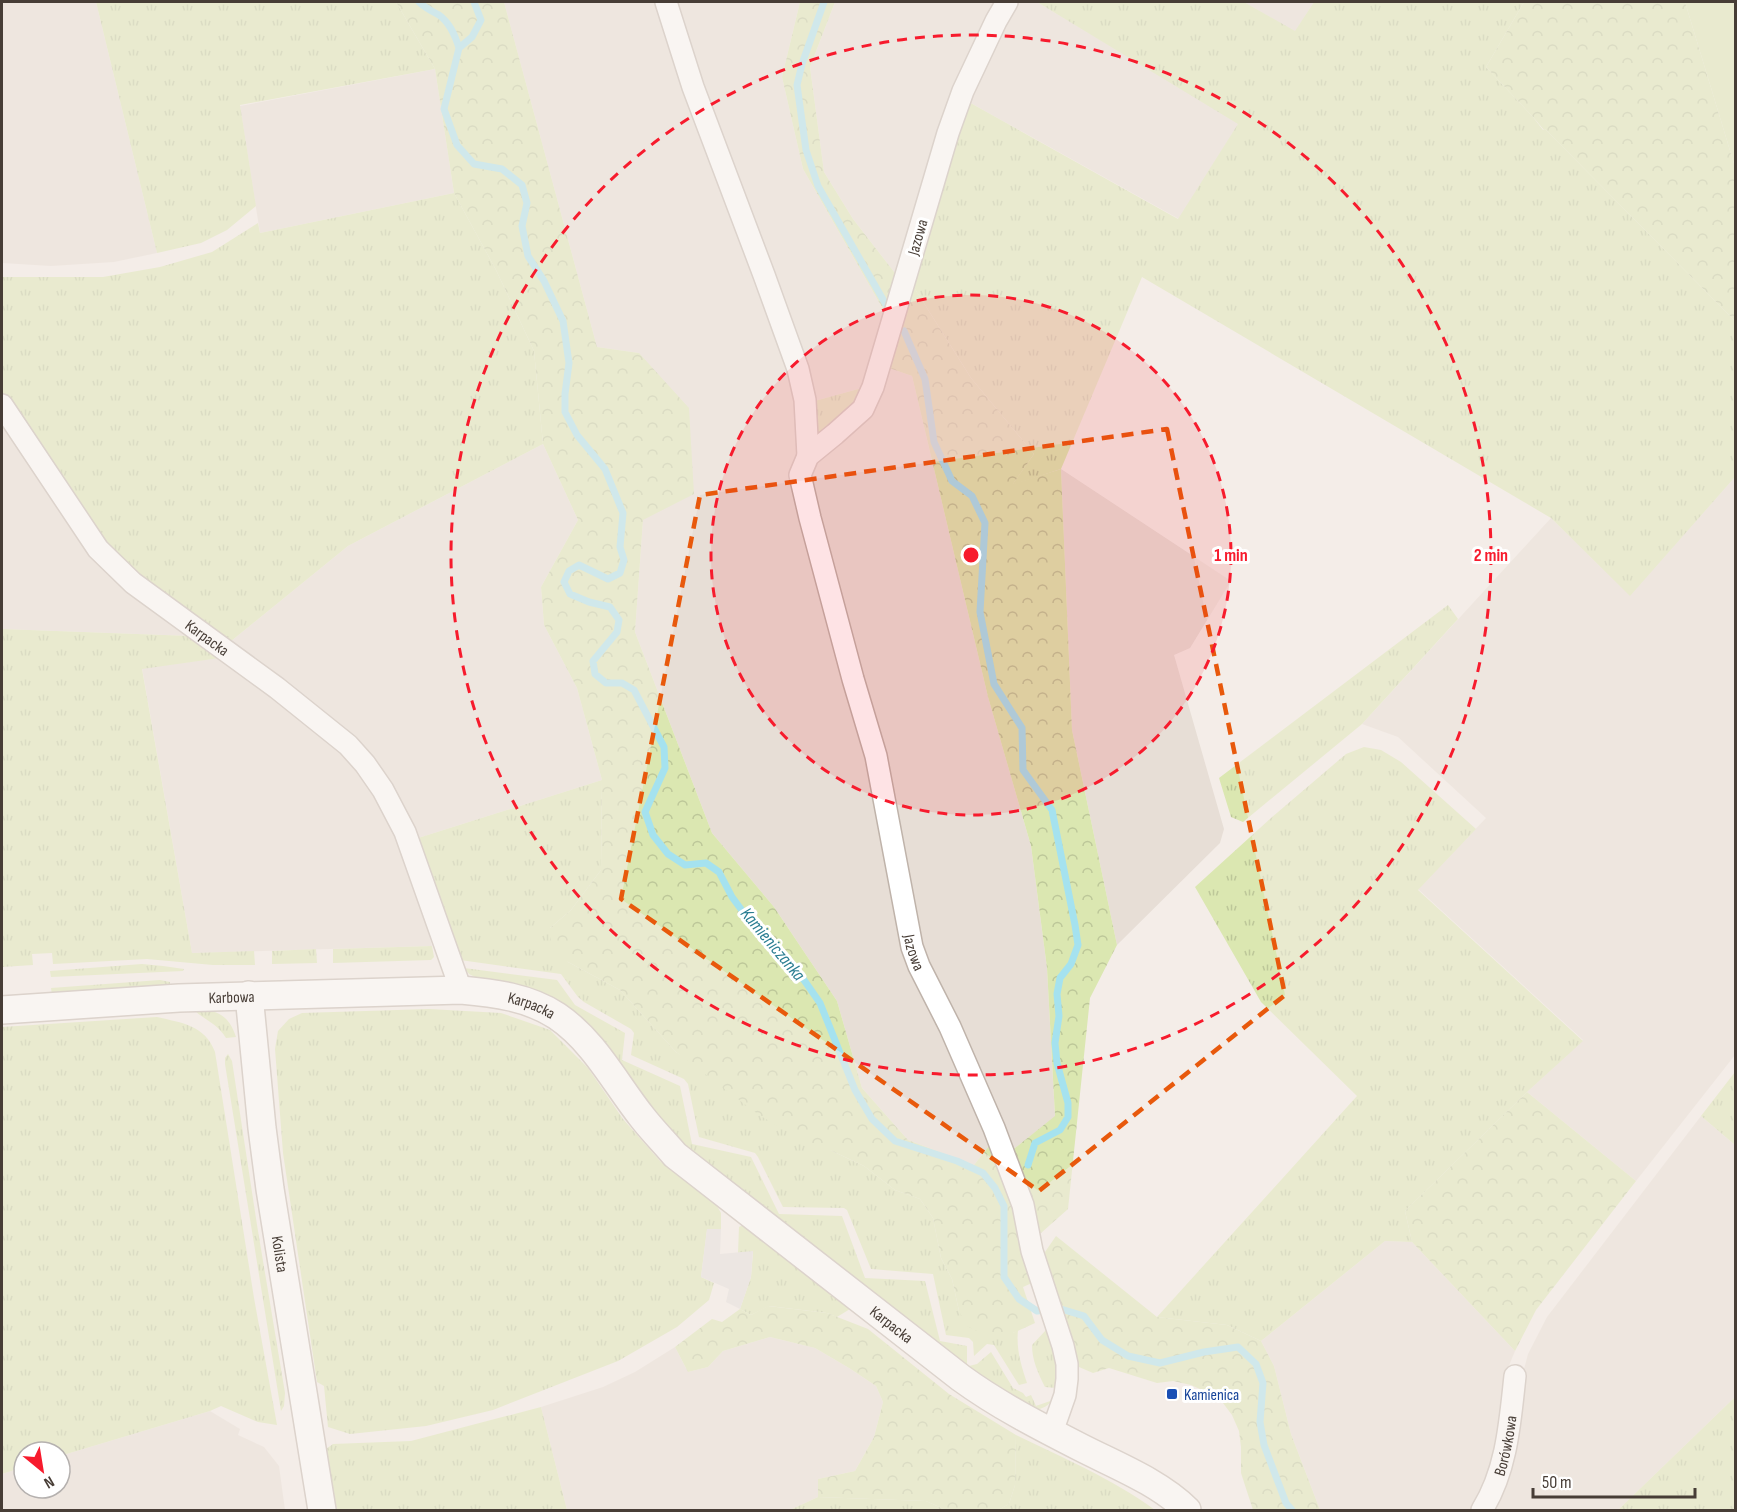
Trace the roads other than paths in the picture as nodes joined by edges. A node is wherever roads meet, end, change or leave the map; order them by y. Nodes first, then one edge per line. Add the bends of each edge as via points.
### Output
1 (666, 2) edge
2 (1007, 2) edge
3 (2, 405) edge
4 (808, 456) junction
5 (461, 990) junction
6 (249, 995) junction
7 (2, 1010) edge
8 (1515, 1376) dead end
9 (1052, 1432) junction
10 (322, 1510) edge
11 (1187, 1510) edge
12 (1482, 1510) edge

1 - 4 street, Jazowa via 693,87 798,369 805,399
2 - 4 street, Jazowa via 963,91 948,133 873,387 863,409
3 - 5 street, Karpacka via 98,549 133,583 277,688 348,745 365,764 405,832
4 - 9 street, Jazowa via 800,475 876,756 912,947 994,1128 1023,1205 1032,1251 1063,1346 1067,1379
5 - 6 street, Karbowa
5 - 9 street, Karpacka via 497,993 530,1002 556,1016 579,1034 675,1155 989,1399
6 - 7 street, Karbowa
6 - 10 street, Kolista via 270,1189
8 - 12 street, Borówkowa via 1507,1446 1499,1475
9 - 11 street, Karpacka via 1114,1463

